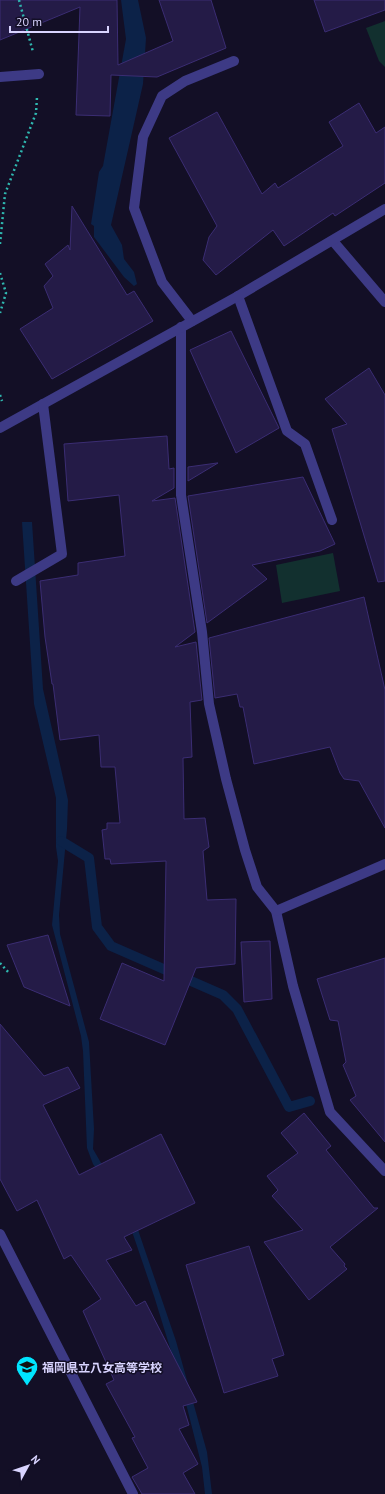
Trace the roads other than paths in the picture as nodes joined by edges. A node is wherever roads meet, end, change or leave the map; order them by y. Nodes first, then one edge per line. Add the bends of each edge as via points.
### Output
1 (234, 61) dead end
2 (39, 74) road end
3 (0, 77) edge
4 (385, 209) edge
5 (333, 241) junction
6 (238, 296) junction
7 (385, 302) edge
8 (192, 321) junction
9 (181, 327) junction
10 (43, 404) junction
11 (0, 428) edge
12 (332, 520) dead end
13 (16, 581) dead end
14 (385, 864) edge
15 (276, 910) junction
16 (385, 1171) edge
17 (0, 1234) edge
18 (134, 1494) edge

1 - 8 street via 185,81 162,96 143,137 134,208 162,282
2 - 3 street
4 - 5 street
5 - 6 street
5 - 7 street
6 - 8 street
6 - 12 street via 287,431 305,444
8 - 9 street
9 - 10 street
9 - 15 street via 181,495 202,632 209,704 245,850 257,887
10 - 11 street
10 - 13 street via 62,554
14 - 15 street
15 - 16 street via 294,986 330,1112
17 - 18 street

